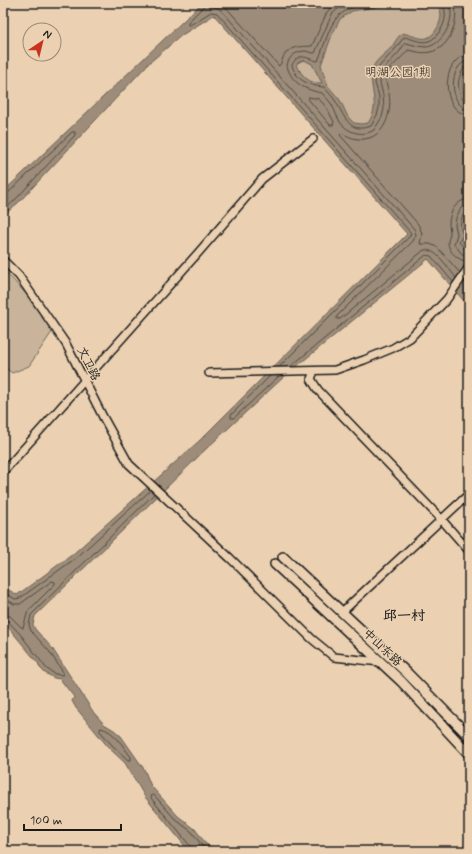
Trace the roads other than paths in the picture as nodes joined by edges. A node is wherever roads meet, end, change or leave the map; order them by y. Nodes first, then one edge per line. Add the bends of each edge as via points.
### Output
1 (313, 139) dead end
2 (3, 260) edge
3 (469, 266) edge
4 (314, 371) junction
5 (208, 373) dead end
6 (3, 472) edge
7 (469, 494) edge
8 (442, 520) junction
9 (469, 551) edge
10 (283, 557) dead end
11 (274, 564) dead end
12 (342, 612) junction
13 (380, 662) junction
14 (469, 736) edge
15 (469, 754) edge

1 - 6 street via 262,179
2 - 13 street, 文卫路 via 19,276 66,344 129,464 334,657
3 - 4 street via 447,299 410,338 393,348 335,370
4 - 5 street
4 - 8 street via 311,379 318,390
7 - 8 street
8 - 9 street
8 - 12 street
10 - 12 main road, 中山东路
11 - 13 main road, 中山东路
12 - 14 main road, 中山东路
13 - 15 main road, 中山东路

